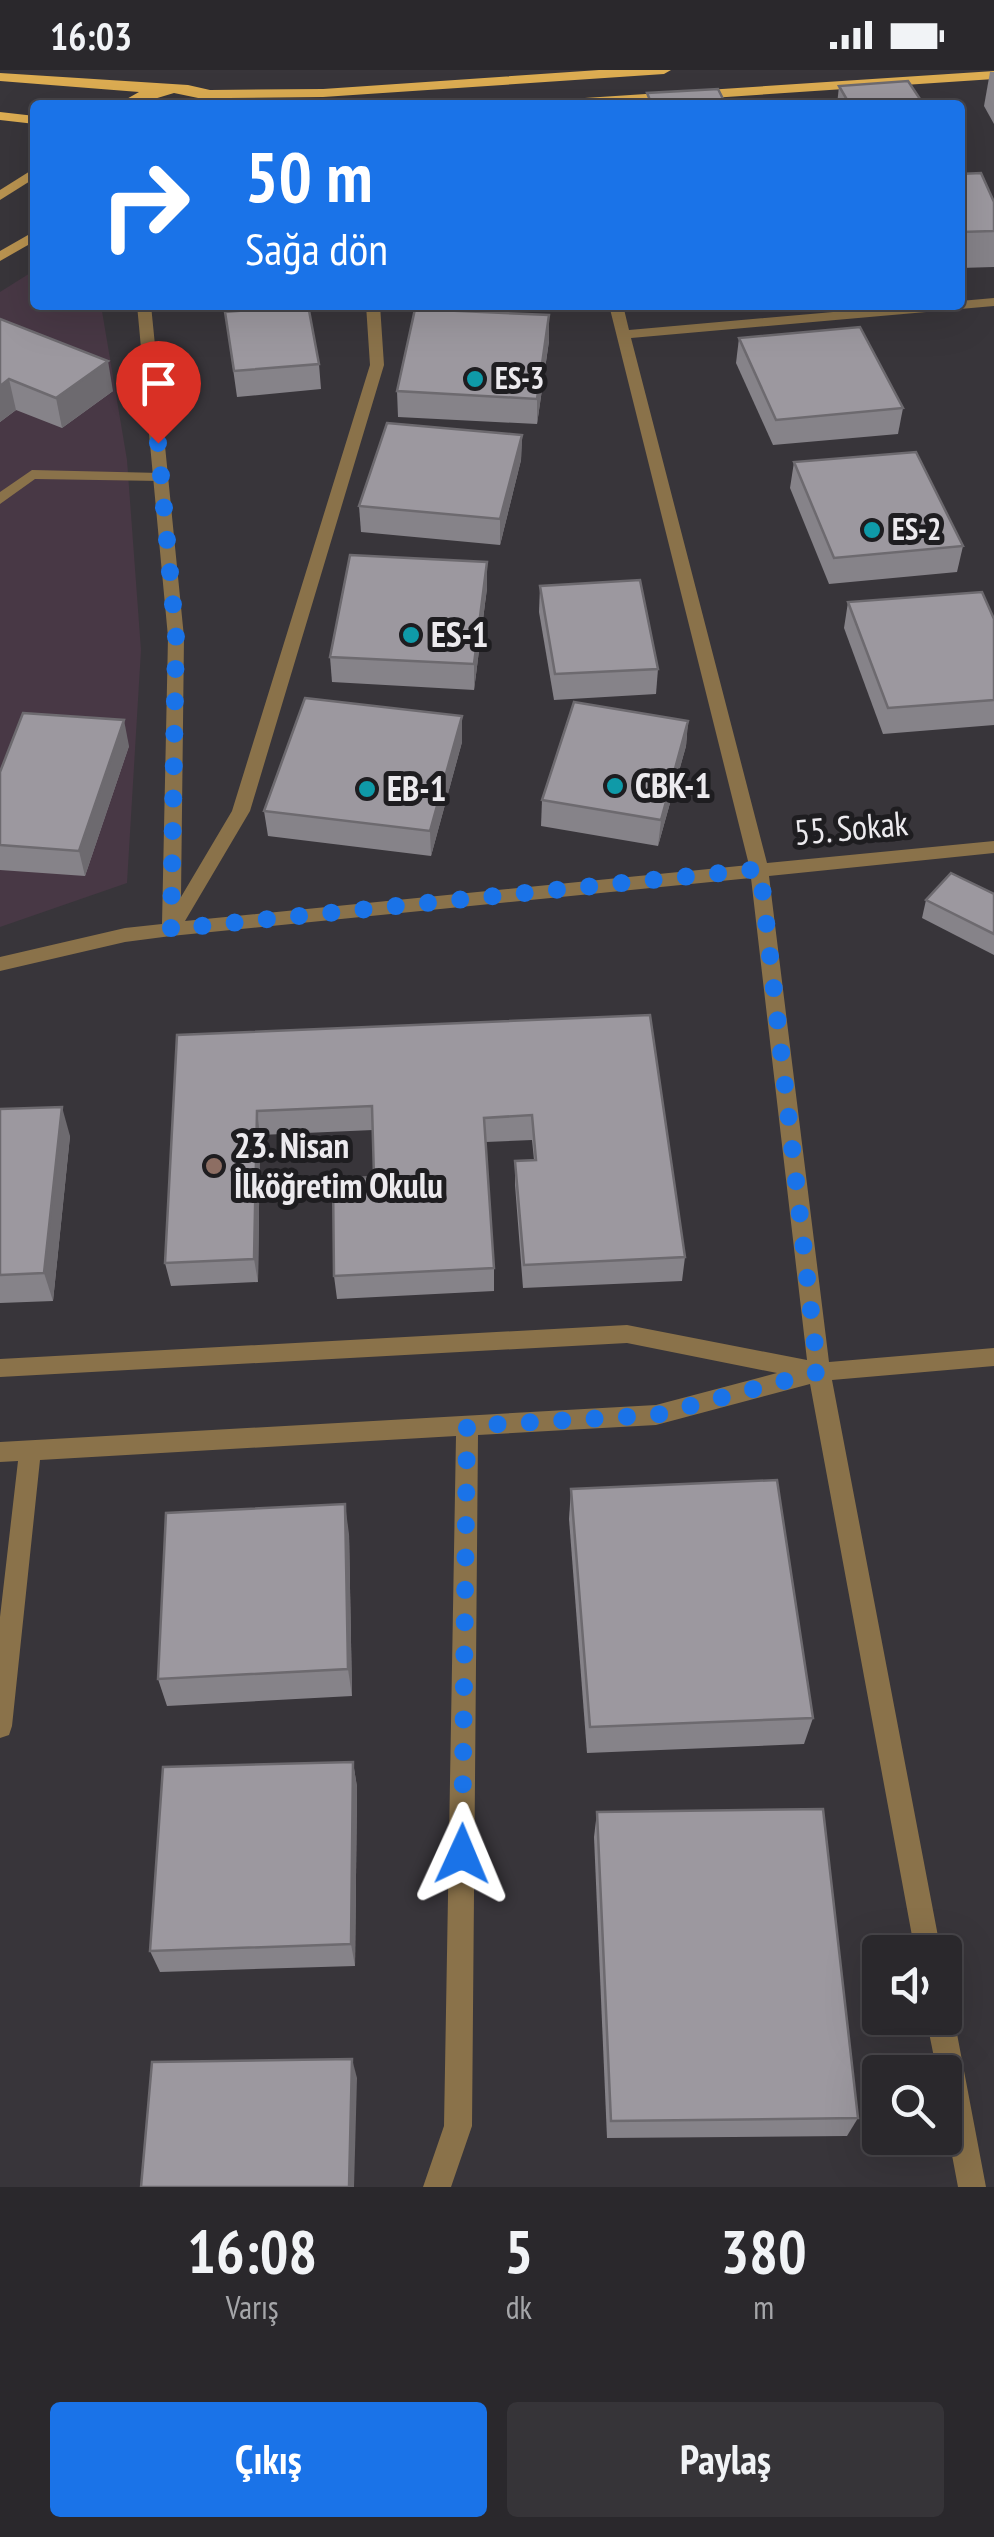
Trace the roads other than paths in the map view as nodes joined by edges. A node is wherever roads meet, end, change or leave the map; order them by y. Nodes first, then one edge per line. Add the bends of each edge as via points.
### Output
1 (664, 70) edge
2 (994, 75) edge
3 (0, 78) edge
4 (170, 90) junction
5 (212, 94) junction
6 (131, 100) edge
7 (221, 100) edge
8 (626, 100) edge
9 (0, 116) edge
10 (30, 119) edge
11 (30, 175) edge
12 (0, 196) edge
13 (30, 238) edge
14 (0, 258) edge
15 (994, 302) edge
16 (965, 305) edge
17 (144, 310) edge
18 (373, 310) edge
19 (618, 310) edge
20 (902, 310) edge
21 (625, 334) junction
22 (161, 477) junction
23 (0, 499) edge
24 (994, 848) edge
25 (760, 869) junction
26 (171, 929) junction
27 (1, 963) edge
28 (994, 1358) edge
29 (0, 1368) edge
30 (818, 1372) junction
31 (467, 1426) junction
32 (30, 1450) junction
33 (0, 1452) edge
34 (0, 1726) edge
35 (925, 1935) edge
36 (943, 2035) edge
37 (437, 2187) edge
38 (972, 2187) edge

1 - 5 main road
2 - 8 main road
3 - 4 main road
4 - 5 main road
4 - 6 main road
5 - 7 main road
9 - 10 main road
11 - 12 main road
13 - 14 main road
15 - 16 street
17 - 22 street
18 - 26 street via 377,365 241,811
19 - 21 street
20 - 21 street
21 - 25 street
22 - 23 street via 32,474
22 - 26 street via 176,637
24 - 25 street, 55. Sokak
25 - 26 street, 55. Sokak
25 - 30 street
26 - 27 street, 55. Sokak
28 - 30 street
29 - 30 street via 627,1334
30 - 31 street via 656,1415
30 - 35 street
31 - 32 street
31 - 37 street via 458,2126
32 - 33 street
32 - 34 street
36 - 38 street

